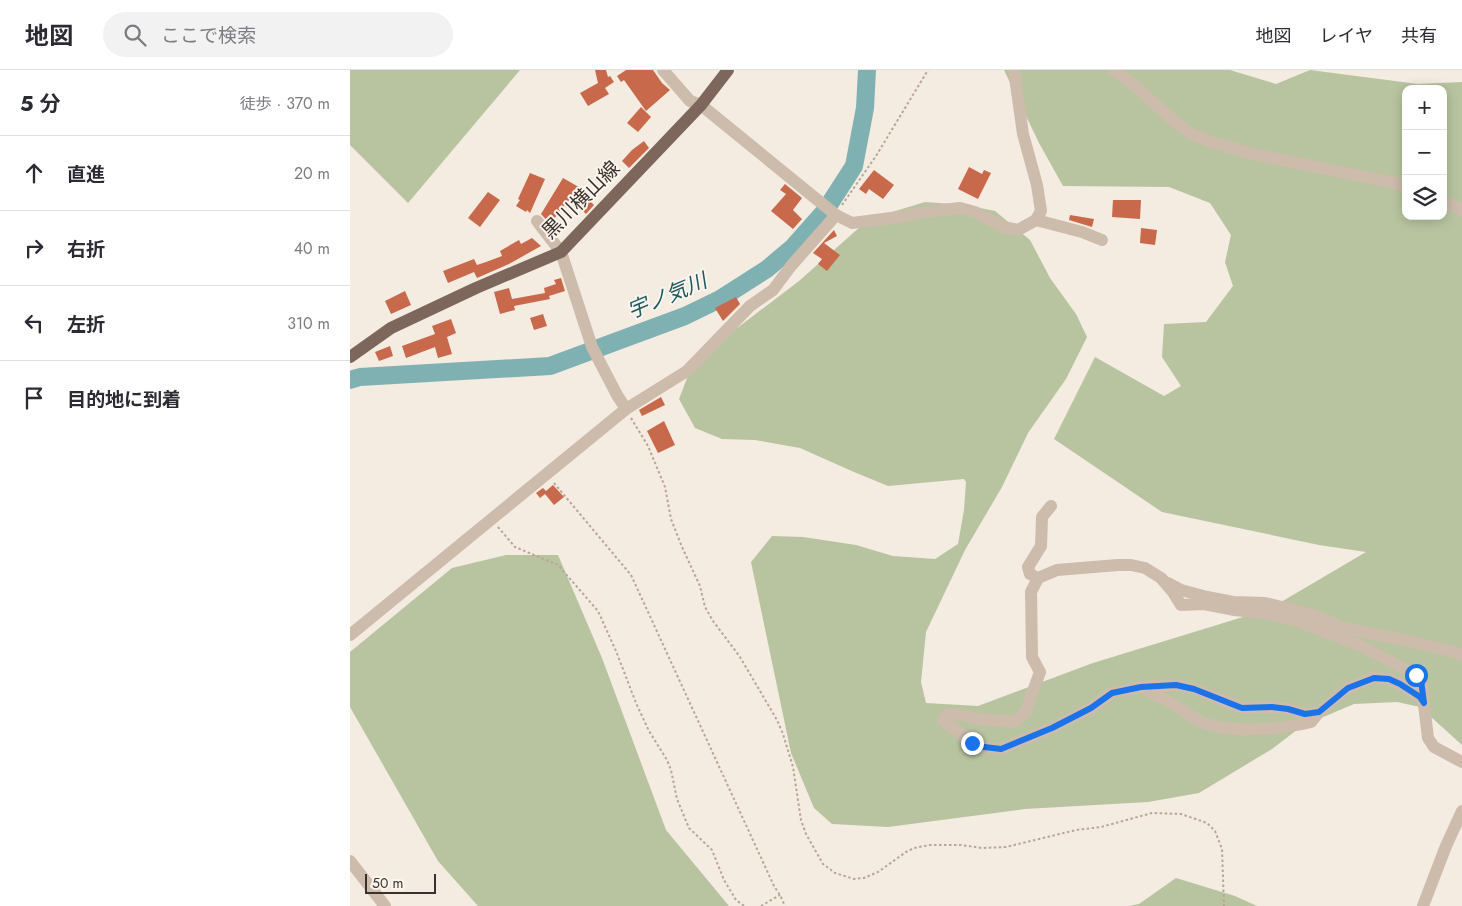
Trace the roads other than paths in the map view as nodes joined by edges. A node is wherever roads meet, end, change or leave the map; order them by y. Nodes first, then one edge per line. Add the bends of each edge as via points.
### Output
1 (663, 70) edge
2 (728, 70) edge
3 (1014, 70) edge
4 (1114, 70) edge
5 (701, 105) junction
6 (1402, 186) edge
7 (1447, 203) edge
8 (1462, 210) edge
9 (836, 215) junction
10 (1036, 220) junction
11 (537, 221) dead end
12 (1102, 240) dead end
13 (561, 252) junction
14 (350, 357) edge
15 (626, 410) junction
16 (1052, 506) dead end
17 (1038, 578) junction
18 (1164, 581) junction
19 (350, 635) edge
20 (1462, 655) edge
21 (1141, 687) junction
22 (1424, 703) junction
23 (1319, 712) junction
24 (1462, 762) edge
25 (1462, 811) edge
26 (350, 861) edge
27 (385, 906) edge
28 (1423, 906) edge

1 - 5 street via 690,100
2 - 5 main road, 黒川横山線
3 - 10 street via 1023,134 1037,186 1040,211
4 - 6 street via 1174,122 1212,142
5 - 9 street
5 - 13 main road, 黒川横山線
7 - 8 street
9 - 10 street via 852,223 960,208 1018,230
9 - 15 street via 773,290 750,306 687,371
10 - 12 street
11 - 13 street
13 - 14 main road, 黒川横山線 via 399,324
13 - 15 street via 593,350
15 - 19 street
16 - 17 street via 1042,517 1041,546 1028,567 1030,574
17 - 18 street via 1057,570 1118,565 1145,568
17 - 21 street via 1031,592 1032,657 1040,672 1025,713 1014,722 947,714 943,720 972,743 1001,749 1052,728 1112,693
18 - 20 street via 1180,590 1206,597 1265,603 1314,615 1343,628
18 - 22 street via 1181,605 1204,604 1270,614 1361,646 1416,675 1421,680
21 - 23 street via 1176,685 1242,708 1272,707 1305,714
21 - 23 street via 1201,722 1218,728 1247,730 1295,726 1312,722
22 - 23 street via 1400,684 1374,678 1348,688
22 - 24 street via 1428,738 1434,747
25 - 28 street
26 - 27 street

